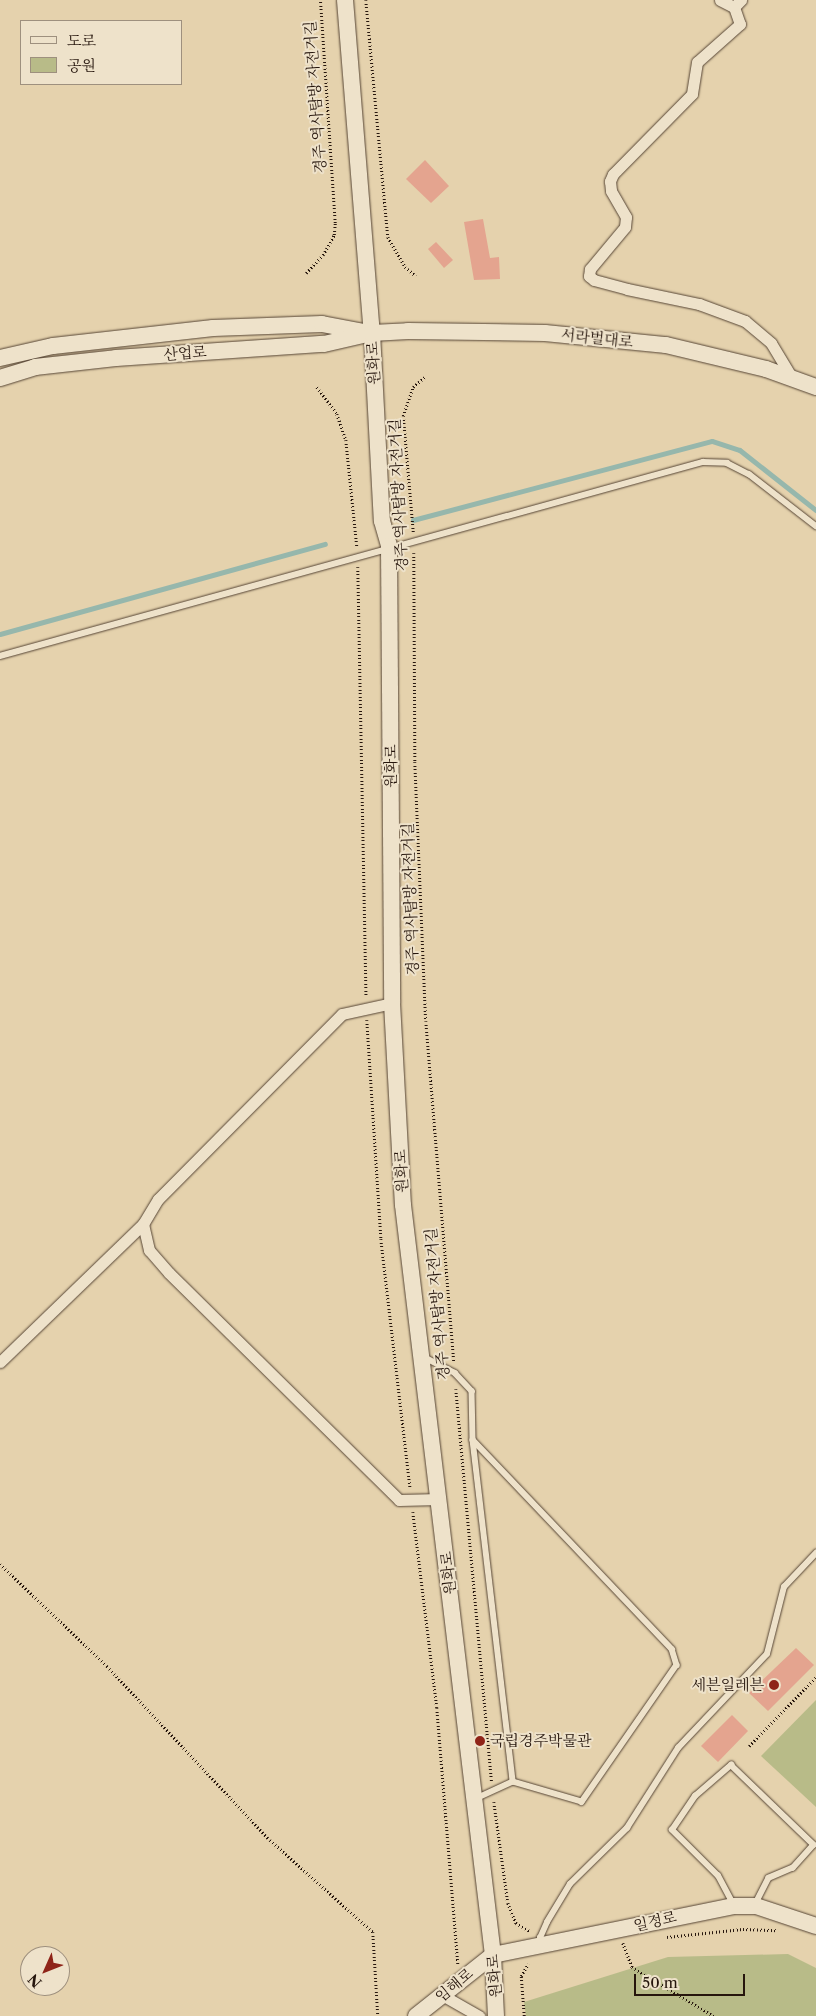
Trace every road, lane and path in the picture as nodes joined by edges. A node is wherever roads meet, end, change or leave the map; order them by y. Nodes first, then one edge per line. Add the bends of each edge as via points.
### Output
1 (320, 0) edge
2 (345, 0) edge
3 (366, 0) edge
4 (720, 0) edge
5 (738, 4) edge
6 (306, 273) dead end
7 (416, 276) dead end
8 (372, 333) junction
9 (0, 358) edge
10 (425, 377) dead end
11 (0, 378) edge
12 (792, 378) junction
13 (816, 387) edge
14 (816, 526) edge
15 (414, 540) junction
16 (389, 546) junction
17 (0, 656) edge
18 (392, 1003) junction
19 (143, 1224) junction
20 (421, 1355) junction
21 (0, 1362) edge
22 (455, 1373) junction
23 (473, 1440) junction
24 (440, 1499) junction
25 (816, 1553) edge
26 (0, 1564) edge
27 (816, 1677) edge
28 (749, 1746) dead end
29 (513, 1782) junction
30 (493, 1791) junction
31 (474, 1800) junction
32 (733, 1906) junction
33 (756, 1906) junction
34 (816, 1926) edge
35 (786, 1932) dead end
36 (659, 1937) dead end
37 (631, 1940) dead end
38 (622, 1941) junction
39 (541, 1942) junction
40 (613, 1943) dead end
41 (493, 1954) junction
42 (532, 1961) dead end
43 (442, 1996) junction
44 (498, 2012) edge
45 (378, 2016) edge
46 (416, 2016) edge
47 (478, 2016) edge
48 (524, 2016) edge
49 (714, 2016) edge

1 - 6 path, 경주 역사탐방 자전거길 via 335,223 334,235 323,255
2 - 8 street
3 - 7 path via 388,237 405,267
4 - 5 street
5 - 12 street via 740,24 697,62 692,94 610,181 626,217 625,227 590,269 589,276 619,287 699,304 745,321 771,343
8 - 9 street, 산업로 via 322,324 213,328 53,346
8 - 11 street, 산업로 via 324,344 53,365
8 - 12 street, 서라벌대로 via 544,332 666,345
8 - 16 street, 원화로 via 382,521
10 - 15 path, 경주 역사탐방 자전거길 via 413,387 403,416
12 - 13 street, 서라벌대로
14 - 15 lane via 749,474 727,462 703,462
15 - 16 lane
15 - 22 path, 경주 역사탐방 자전거길 via 415,762 426,1021
16 - 17 lane
16 - 18 street, 원화로
18 - 19 street via 342,1014 158,1199
18 - 20 street, 원화로 via 403,1205
19 - 21 street
19 - 24 street via 149,1250 169,1273 399,1500
20 - 22 lane
20 - 24 street, 원화로
22 - 23 lane via 472,1391
22 - 30 path, 경주 역사탐방 자전거길
23 - 29 lane
23 - 29 lane via 672,1649 677,1665 582,1802
24 - 31 street, 원화로
25 - 39 lane via 784,1587 767,1654 678,1748 627,1828 570,1884
26 - 45 path via 114,1673 270,1840 373,1932
27 - 28 path
29 - 30 lane
30 - 31 lane
30 - 39 path, 경주 역사탐방 자전거길 via 508,1903 516,1923
31 - 41 street, 원화로
32 - 33 street, 일정로
32 - 33 lane via 733,1899 718,1876 672,1830 695,1796 732,1765 814,1845 792,1868 769,1878
32 - 39 street, 일정로
33 - 34 street, 일정로
35 - 36 path via 743,1929
37 - 38 path
38 - 40 path
38 - 49 path via 632,1967
39 - 41 street, 일정로
41 - 43 street, 임해로
41 - 44 street, 원화로
42 - 48 path via 521,1976
43 - 46 street, 임해로
43 - 47 street

